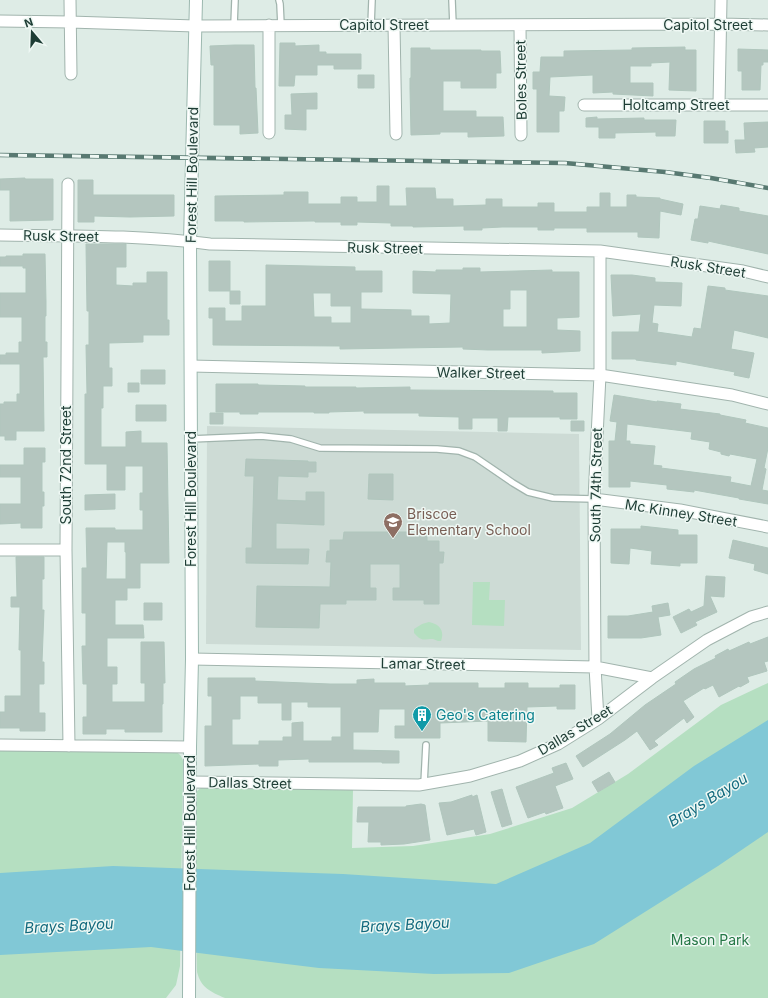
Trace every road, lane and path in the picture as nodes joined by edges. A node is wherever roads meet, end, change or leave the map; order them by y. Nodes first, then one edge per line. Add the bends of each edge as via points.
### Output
1 (70, 0) edge
2 (196, 0) edge
3 (235, 0) edge
4 (278, 0) edge
5 (372, 0) edge
6 (452, 0) edge
7 (721, 0) edge
8 (0, 22) edge
9 (70, 22) junction
10 (371, 24) junction
11 (721, 24) junction
12 (234, 25) junction
13 (275, 25) junction
14 (394, 25) junction
15 (453, 25) junction
16 (520, 25) junction
17 (768, 25) edge
18 (195, 26) junction
19 (71, 74) dead end
20 (719, 104) junction
21 (768, 105) edge
22 (584, 106) dead end
23 (269, 133) dead end
24 (396, 134) dead end
25 (521, 136) dead end
26 (68, 184) dead end
27 (0, 235) edge
28 (68, 236) junction
29 (190, 242) junction
30 (600, 252) junction
31 (768, 277) edge
32 (191, 366) junction
33 (600, 376) junction
34 (768, 404) edge
35 (191, 439) junction
36 (594, 499) junction
37 (768, 527) edge
38 (0, 550) edge
39 (66, 550) junction
40 (768, 612) edge
41 (192, 659) junction
42 (595, 667) junction
43 (652, 678) junction
44 (598, 719) junction
45 (0, 745) edge
46 (426, 745) dead end
47 (69, 746) junction
48 (190, 747) junction
49 (190, 782) junction
50 (424, 784) junction
51 (189, 998) edge

1 - 9 street
2 - 18 street, Forest Hill Boulevard
3 - 12 lane
4 - 13 lane via 280,4
5 - 10 lane
6 - 15 lane
7 - 11 street
8 - 9 street, Capitol Street
9 - 18 street, Capitol Street
9 - 19 street
10 - 13 street, Capitol Street
10 - 14 street, Capitol Street
11 - 16 street, Capitol Street
11 - 17 street, Capitol Street
11 - 20 street
12 - 13 street, Capitol Street
12 - 18 street, Capitol Street
13 - 23 street
14 - 15 street, Capitol Street
14 - 24 street
15 - 16 street, Capitol Street
16 - 25 street, Boles Street
18 - 29 street, Forest Hill Boulevard
20 - 21 street, Holtcamp Street
20 - 22 street, Holtcamp Street
26 - 28 street, South 72nd Street
27 - 28 street, Rusk Street
28 - 29 street, Rusk Street
28 - 39 street, South 72nd Street
29 - 30 street, Rusk Street
29 - 32 street, Forest Hill Boulevard
30 - 31 street, Rusk Street via 743,271
30 - 33 street, South 74th Street
32 - 33 street, Walker Street
32 - 35 street, Forest Hill Boulevard
33 - 34 street, Walker Street via 732,395
33 - 36 street, South 74th Street
35 - 36 lane via 261,436 291,439 320,448 459,451 476,457 528,492 553,498
35 - 41 street, Forest Hill Boulevard
36 - 37 street, Mc Kinney Street via 680,510
36 - 42 street, South 74th Street
38 - 39 street
39 - 47 street, South 72nd Street
40 - 43 street, Dallas Street via 751,617 707,640
41 - 42 street, Lamar Street
41 - 48 street, Forest Hill Boulevard
42 - 43 street, Lamar Street
42 - 44 street, South 74th Street
43 - 44 street, Dallas Street
44 - 50 street, Dallas Street via 558,744 520,761 470,776
45 - 47 street
46 - 50 lane
47 - 48 street
48 - 49 street, Forest Hill Boulevard
49 - 50 street, Dallas Street
49 - 51 street, Forest Hill Boulevard

